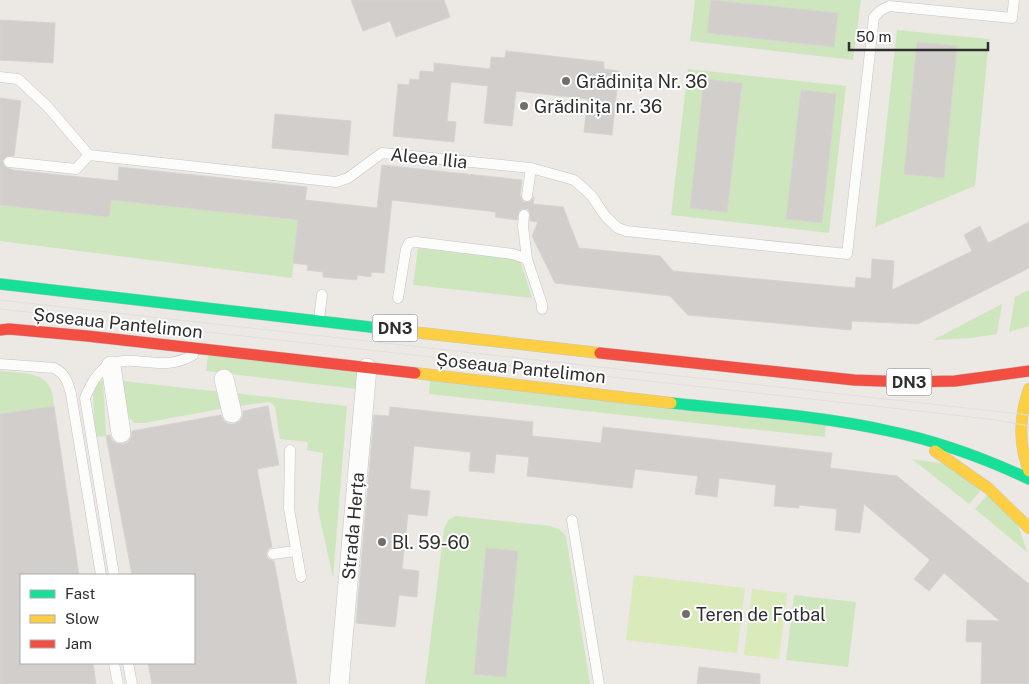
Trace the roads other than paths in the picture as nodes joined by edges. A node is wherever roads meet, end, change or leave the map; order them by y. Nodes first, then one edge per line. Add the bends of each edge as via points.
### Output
1 (1014, 0) edge
2 (0, 77) edge
3 (88, 155) junction
4 (3, 162) edge
5 (531, 168) junction
6 (527, 196) dead end
7 (524, 215) dead end
8 (527, 259) junction
9 (0, 284) edge
10 (322, 295) dead end
11 (398, 298) dead end
12 (542, 309) dead end
13 (319, 320) junction
14 (0, 330) edge
15 (203, 349) junction
16 (0, 364) edge
17 (111, 366) dead end
18 (367, 368) junction
19 (1029, 371) edge
20 (224, 379) dead end
21 (1029, 389) edge
22 (232, 413) dead end
23 (121, 433) dead end
24 (913, 436) junction
25 (290, 450) dead end
26 (1029, 471) edge
27 (1029, 480) edge
28 (572, 520) dead end
29 (1029, 528) edge
30 (295, 551) junction
31 (273, 554) dead end
32 (100, 574) edge
33 (114, 574) edge
34 (301, 577) dead end
35 (114, 664) edge
36 (128, 664) edge
37 (118, 684) edge
38 (132, 684) edge
39 (339, 684) edge
40 (599, 684) edge

1 - 5 lane, Aleea Ilia via 1012,18 889,6 874,17 847,254 626,232 606,217 574,180
2 - 3 lane via 18,79 47,106
3 - 4 lane via 76,169
3 - 5 lane, Aleea Ilia via 336,182 348,178 382,153
5 - 6 lane
7 - 8 lane
8 - 11 lane via 513,254 409,243
8 - 12 lane
9 - 13 main road, Șoseaua Pantelimon / DN3
10 - 13 lane
13 - 19 main road, Șoseaua Pantelimon / DN3 via 854,380 955,380
14 - 15 main road, Șoseaua Pantelimon
15 - 18 main road, Șoseaua Pantelimon
15 - 33 lane via 172,364 117,361 106,366 90,385 85,398
16 - 32 lane via 54,368 66,377
17 - 23 street
18 - 24 main road, Șoseaua Pantelimon via 842,422
18 - 39 street, Strada Herța
20 - 22 street
21 - 26 main road via 1019,429 1023,458
24 - 27 main road, Șoseaua Pantelimon via 992,462
24 - 29 main road via 988,488
25 - 30 lane via 289,509
28 - 40 lane
30 - 31 lane
30 - 34 lane
35 - 37 lane
36 - 38 lane

